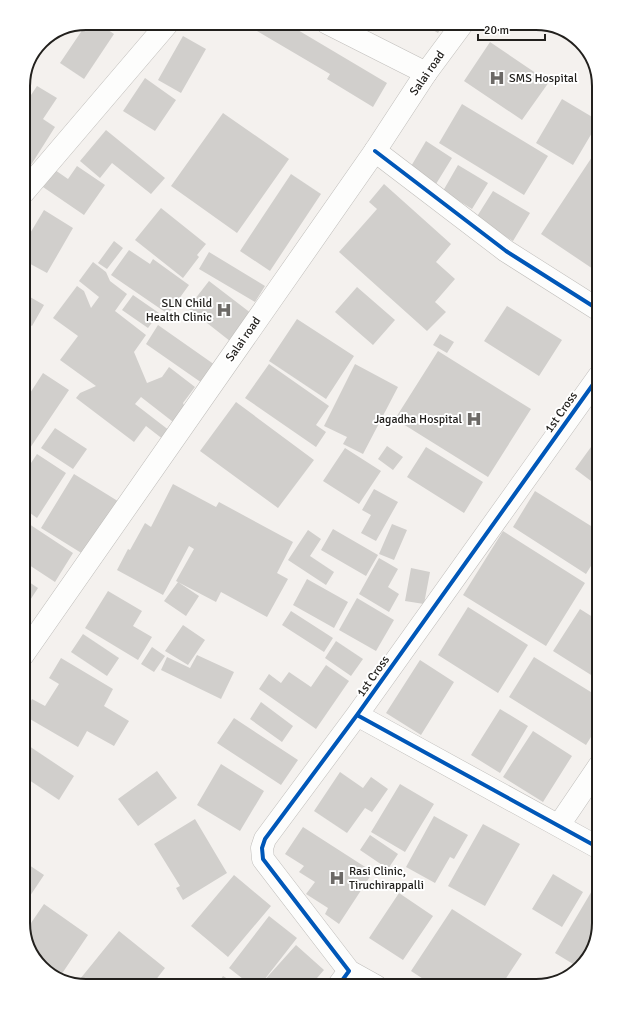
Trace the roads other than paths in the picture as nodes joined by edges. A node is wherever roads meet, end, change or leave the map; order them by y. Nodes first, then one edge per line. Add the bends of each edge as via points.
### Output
1 (162, 30) edge
2 (341, 30) edge
3 (458, 30) edge
4 (426, 73) junction
5 (375, 151) junction
6 (30, 185) edge
7 (592, 306) edge
8 (592, 386) edge
9 (30, 645) edge
10 (357, 715) junction
11 (592, 776) edge
12 (559, 825) junction
13 (592, 844) edge
14 (343, 978) edge

1 - 6 street
2 - 4 street
3 - 4 street, Salai road
4 - 5 street, Salai road
5 - 7 street via 506,251
5 - 9 street, Salai road
8 - 10 street, 1st Cross
10 - 12 street
10 - 14 street, 1st Cross via 265,839 262,848 263,859
11 - 12 street
12 - 13 street

